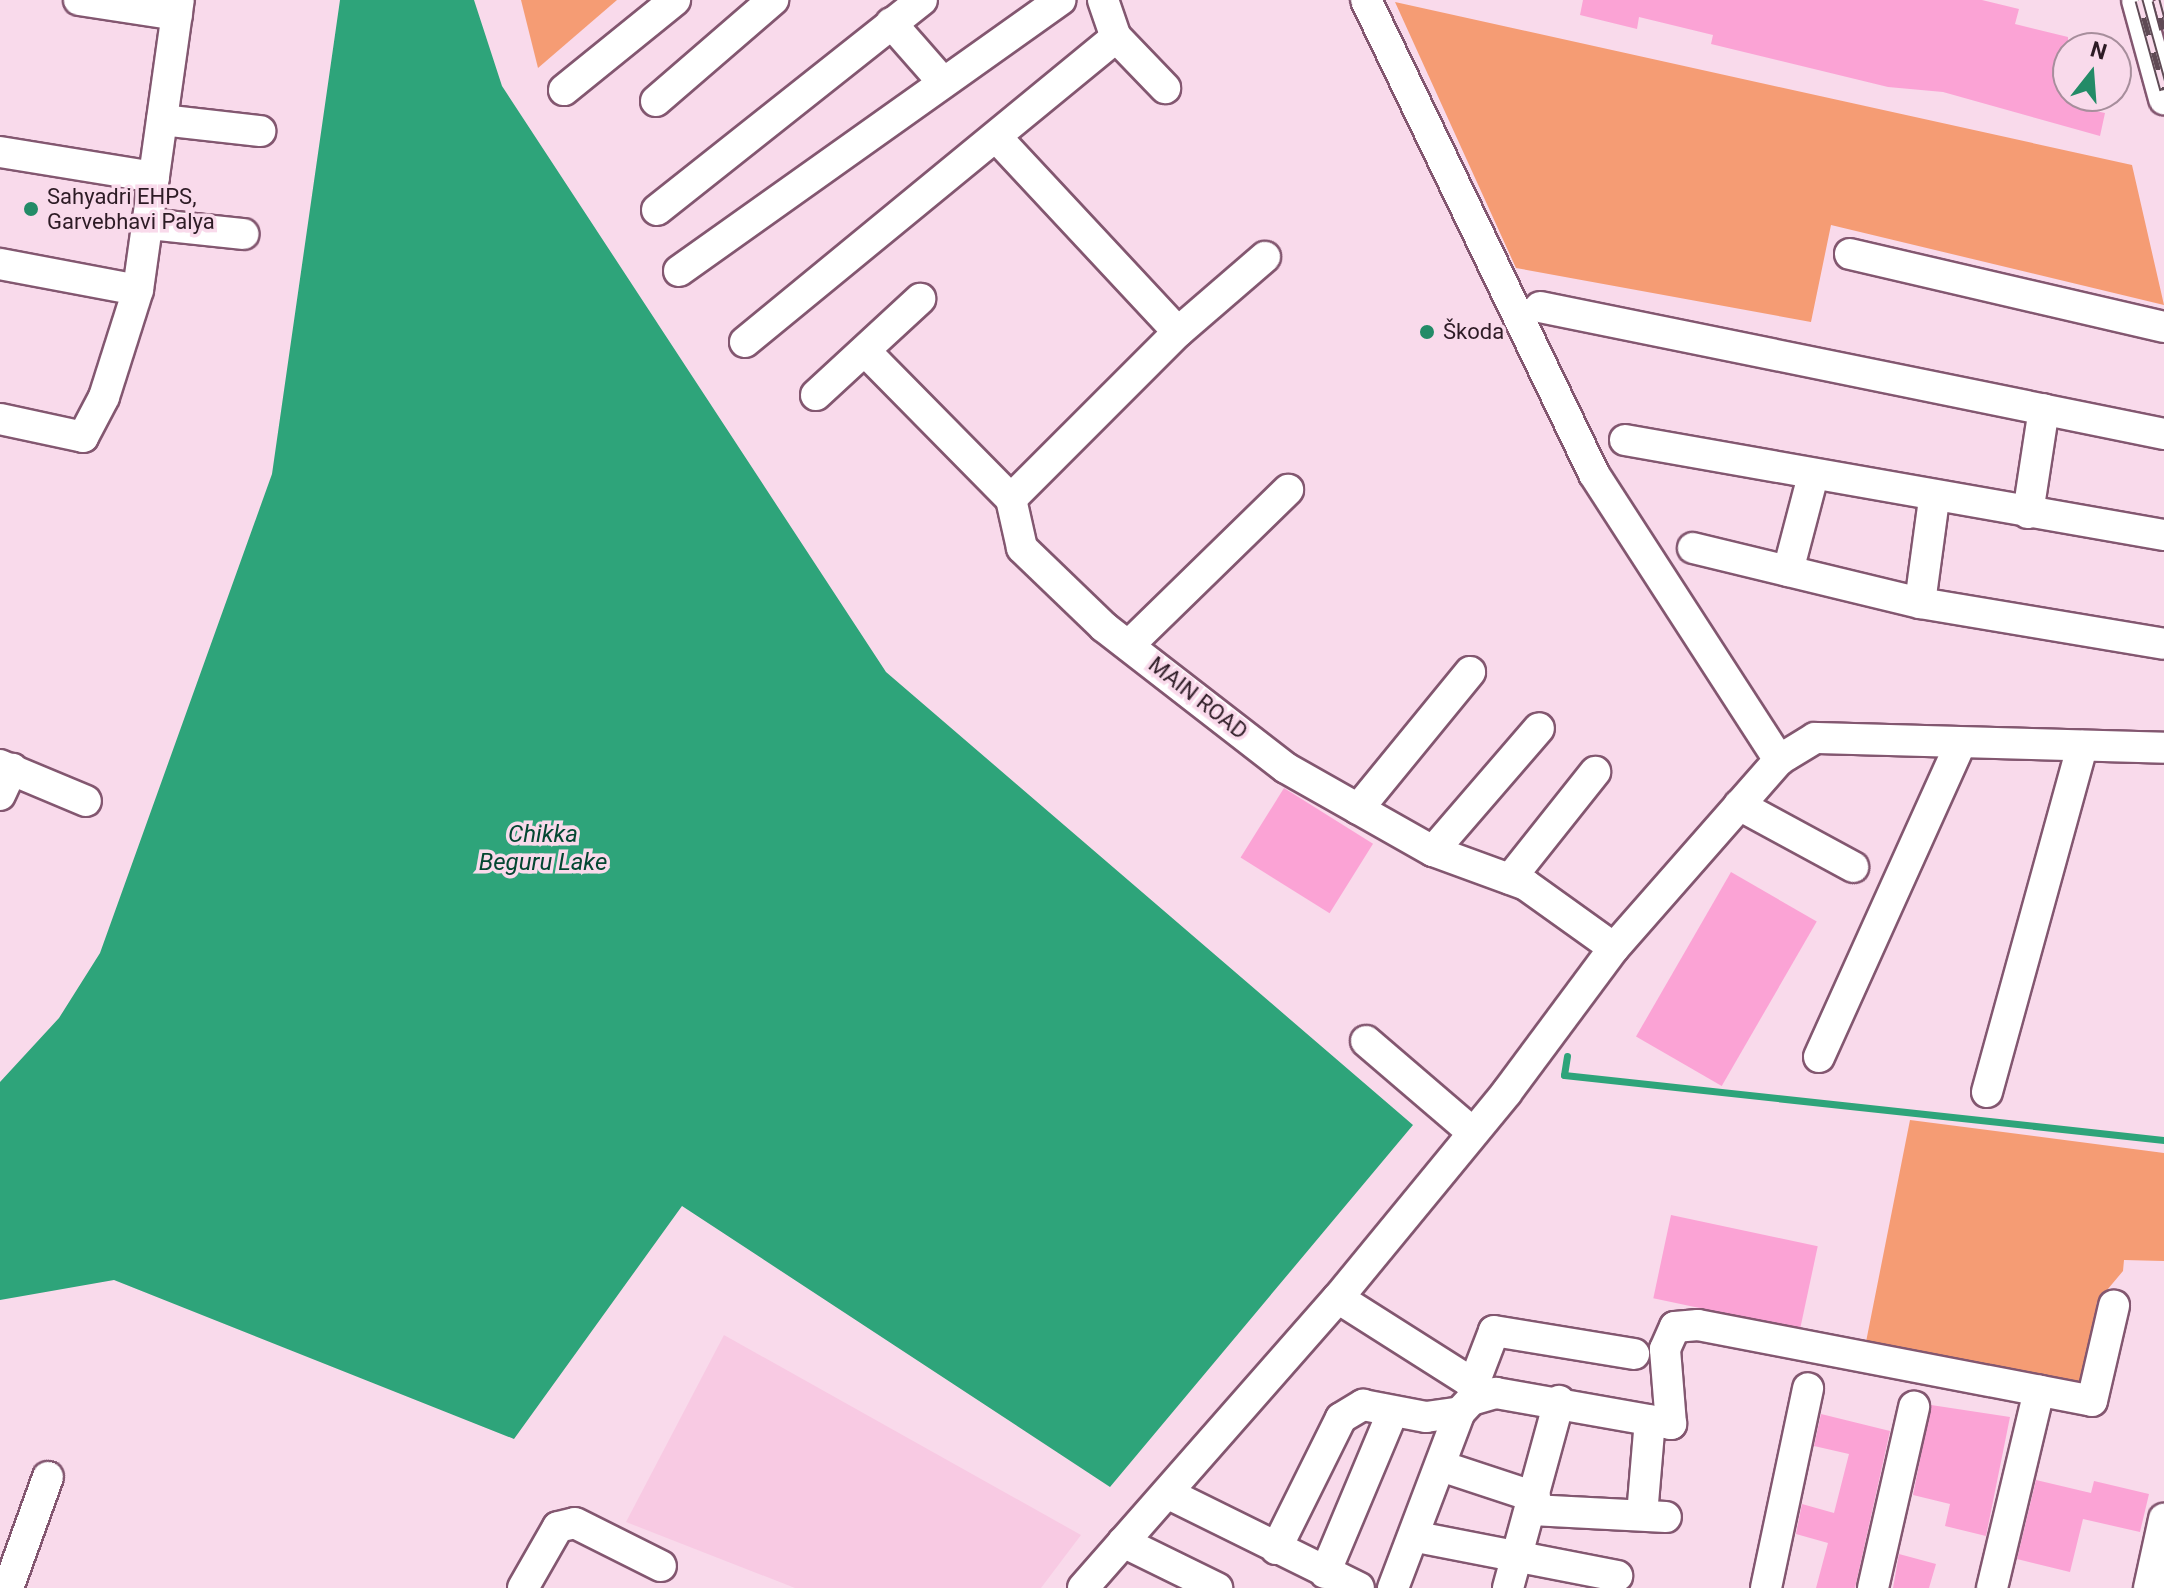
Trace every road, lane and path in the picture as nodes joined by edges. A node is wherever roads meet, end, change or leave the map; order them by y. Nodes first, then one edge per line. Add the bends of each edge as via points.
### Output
1 (79, 0) edge
2 (675, 0) edge
3 (773, 0) edge
4 (922, 0) edge
5 (1060, 0) edge
6 (1103, 0) edge
7 (1366, 0) edge
8 (2137, 0) edge
9 (178, 7) edge
10 (891, 23) junction
11 (1116, 37) junction
12 (941, 80) junction
13 (1165, 88) dead end
14 (564, 90) dead end
15 (2164, 99) edge
16 (656, 101) dead end
17 (162, 120) junction
18 (260, 131) dead end
19 (999, 140) junction
20 (0, 152) edge
21 (154, 177) junction
22 (657, 210) dead end
23 (148, 224) junction
24 (243, 234) dead end
25 (1850, 254) dead end
26 (1265, 257) dead end
27 (0, 264) edge
28 (679, 271) dead end
29 (138, 290) junction
30 (920, 299) dead end
31 (1540, 307) dead end
32 (2164, 327) edge
33 (1178, 332) junction
34 (745, 342) dead end
35 (867, 353) junction
36 (816, 395) dead end
37 (2044, 409) junction
38 (0, 419) edge
39 (2164, 434) edge
40 (1625, 440) dead end
41 (1813, 476) junction
42 (1288, 490) dead end
43 (1011, 499) junction
44 (1934, 499) junction
45 (2028, 513) junction
46 (2164, 535) edge
47 (1693, 548) dead end
48 (1788, 571) junction
49 (1920, 603) junction
50 (1130, 644) junction
51 (2164, 644) edge
52 (1470, 672) dead end
53 (1539, 728) dead end
54 (1960, 744) junction
55 (2082, 746) junction
56 (2164, 748) edge
57 (1779, 760) junction
58 (1595, 772) dead end
59 (4, 776) edge
60 (86, 801) dead end
61 (1739, 805) junction
62 (1358, 809) junction
63 (1433, 851) junction
64 (1853, 867) dead end
65 (1510, 879) junction
66 (1614, 948) junction
67 (1366, 1041) dead end
68 (1819, 1057) dead end
69 (1987, 1092) dead end
70 (1471, 1131) junction
71 (1338, 1298) junction
72 (2114, 1306) dead end
73 (1634, 1354) dead end
74 (1808, 1388) dead end
75 (2039, 1391) junction
76 (1559, 1401) junction
77 (1914, 1407) dead end
78 (1460, 1412) junction
79 (1392, 1414) junction
80 (1650, 1420) junction
81 (1441, 1466) junction
82 (48, 1477) dead end
83 (1167, 1493) junction
84 (1534, 1503) junction
85 (2164, 1519) edge
86 (1417, 1537) junction
87 (1123, 1542) junction
88 (1276, 1549) junction
89 (1521, 1556) junction
90 (661, 1566) dead end
91 (1325, 1573) junction
92 (1617, 1576) dead end
93 (1203, 1585) edge
94 (8, 1588) edge
95 (523, 1588) edge
96 (1083, 1588) edge
97 (1359, 1588) edge
98 (1393, 1588) edge
99 (1508, 1588) edge
100 (1766, 1588) edge
101 (1873, 1588) edge
102 (1992, 1588) edge
103 (2149, 1588) edge

1 - 9 street
2 - 14 street
3 - 16 street
4 - 10 street
5 - 12 street
6 - 11 street
7 - 57 street via 1594,474
8 - 15 street
9 - 17 street
10 - 12 street
10 - 22 street
11 - 13 street
11 - 19 street
12 - 28 street
17 - 18 street
17 - 21 street
19 - 33 street
19 - 34 street
20 - 21 street
21 - 23 street
23 - 24 street
23 - 29 street
25 - 32 street
26 - 33 street
27 - 29 street
29 - 38 street via 83,437
30 - 35 street
31 - 37 street
33 - 43 street
35 - 36 street
35 - 43 street
37 - 39 street
37 - 45 street
40 - 41 street
41 - 44 street
41 - 48 street
42 - 50 street
43 - 50 street, MAIN ROAD via 1022,548
44 - 45 street
44 - 49 street
45 - 46 street
47 - 48 street
48 - 49 street
49 - 51 street
50 - 62 street, MAIN ROAD via 1286,768
52 - 62 street
53 - 63 street
54 - 55 street
54 - 57 street via 1815,738
54 - 68 street
55 - 56 street
55 - 69 street
57 - 61 street
58 - 65 street
59 - 60 street
61 - 64 street
61 - 66 street
62 - 63 street, MAIN ROAD
63 - 65 street, MAIN ROAD
65 - 66 street, MAIN ROAD
66 - 70 street
67 - 70 street
70 - 71 street
71 - 73 street via 1467,1380 1476,1378 1494,1331
71 - 83 street
72 - 75 street via 2092,1401
74 - 100 street
75 - 80 street via 1698,1325 1675,1327 1665,1349 1671,1424
75 - 102 street
76 - 78 street via 1496,1393 1471,1400
76 - 80 street
76 - 84 street
77 - 101 street
78 - 79 street
78 - 81 street
79 - 88 street via 1363,1405 1341,1418
79 - 91 street
80 - 84 street via 1654,1516
81 - 84 street
81 - 86 street
82 - 94 street
83 - 87 street
83 - 88 street
84 - 89 street
85 - 103 street
86 - 89 street
86 - 98 street
87 - 93 street
87 - 96 street
88 - 91 street
89 - 92 street
89 - 99 street
90 - 95 street via 575,1523 558,1527
91 - 97 street

